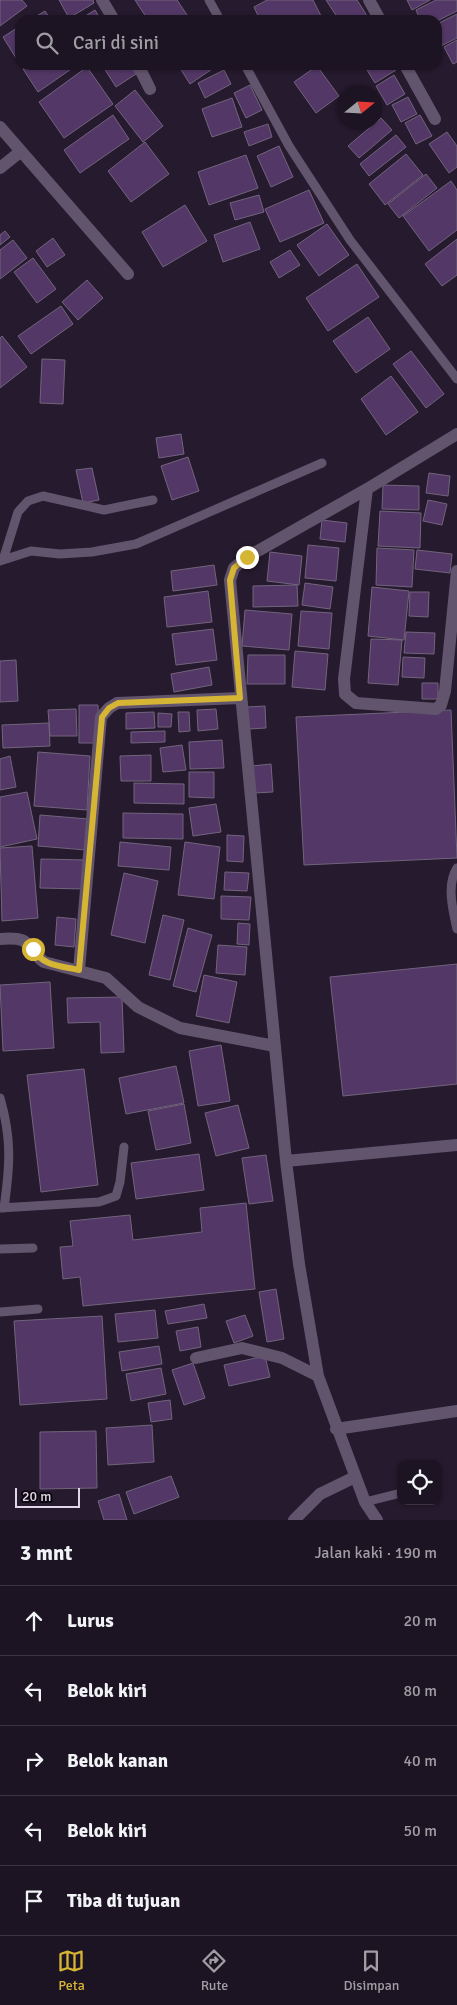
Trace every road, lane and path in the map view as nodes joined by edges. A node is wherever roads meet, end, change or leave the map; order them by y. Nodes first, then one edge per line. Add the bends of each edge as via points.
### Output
1 (102, 0) edge
2 (209, 0) edge
3 (369, 0) edge
4 (111, 15) edge
5 (217, 15) edge
6 (377, 15) edge
7 (140, 70) edge
8 (248, 70) edge
9 (408, 70) edge
10 (150, 89) dead end
11 (435, 119) dead end
12 (0, 128) edge
13 (20, 152) junction
14 (0, 168) edge
15 (128, 274) dead end
16 (457, 379) edge
17 (457, 434) edge
18 (322, 463) dead end
19 (367, 489) junction
20 (153, 500) dead end
21 (1, 560) edge
22 (457, 571) edge
23 (240, 698) junction
24 (457, 868) edge
25 (457, 929) edge
26 (0, 939) edge
27 (79, 970) junction
28 (275, 1046) junction
29 (0, 1098) edge
30 (457, 1145) edge
31 (124, 1146) dead end
32 (286, 1161) junction
33 (2, 1208) edge
34 (33, 1248) dead end
35 (0, 1249) edge
36 (38, 1309) dead end
37 (0, 1312) edge
38 (196, 1358) dead end
39 (318, 1376) junction
40 (457, 1411) edge
41 (336, 1429) junction
42 (355, 1477) junction
43 (397, 1494) edge
44 (365, 1502) junction
45 (294, 1520) edge
46 (377, 1520) edge

1 - 4 street
2 - 5 lane
3 - 6 street
7 - 10 street
8 - 16 lane via 289,146 335,218
9 - 11 street
12 - 13 street
13 - 14 street
13 - 15 street
17 - 19 street
18 - 21 lane via 136,544 92,552 60,554 31,551
19 - 22 street via 344,679 345,694 356,703 436,709 441,705
19 - 23 street via 247,557 234,568 230,580
20 - 21 lane via 104,510 43,496 28,501 18,512
23 - 27 street via 118,703 102,717
23 - 28 street
24 - 25 lane via 453,875 452,906
26 - 27 street via 20,939 28,943 44,962
27 - 28 street via 106,978 138,1007 180,1028
28 - 32 street
29 - 33 lane via 8,1125 8,1178
30 - 32 street
31 - 33 lane via 116,1196 99,1202
32 - 39 street
34 - 35 lane
36 - 37 lane
38 - 39 street via 242,1348 282,1358
39 - 41 street
40 - 41 street
41 - 42 street
42 - 44 street
42 - 45 street via 320,1494
43 - 44 lane
44 - 46 street

